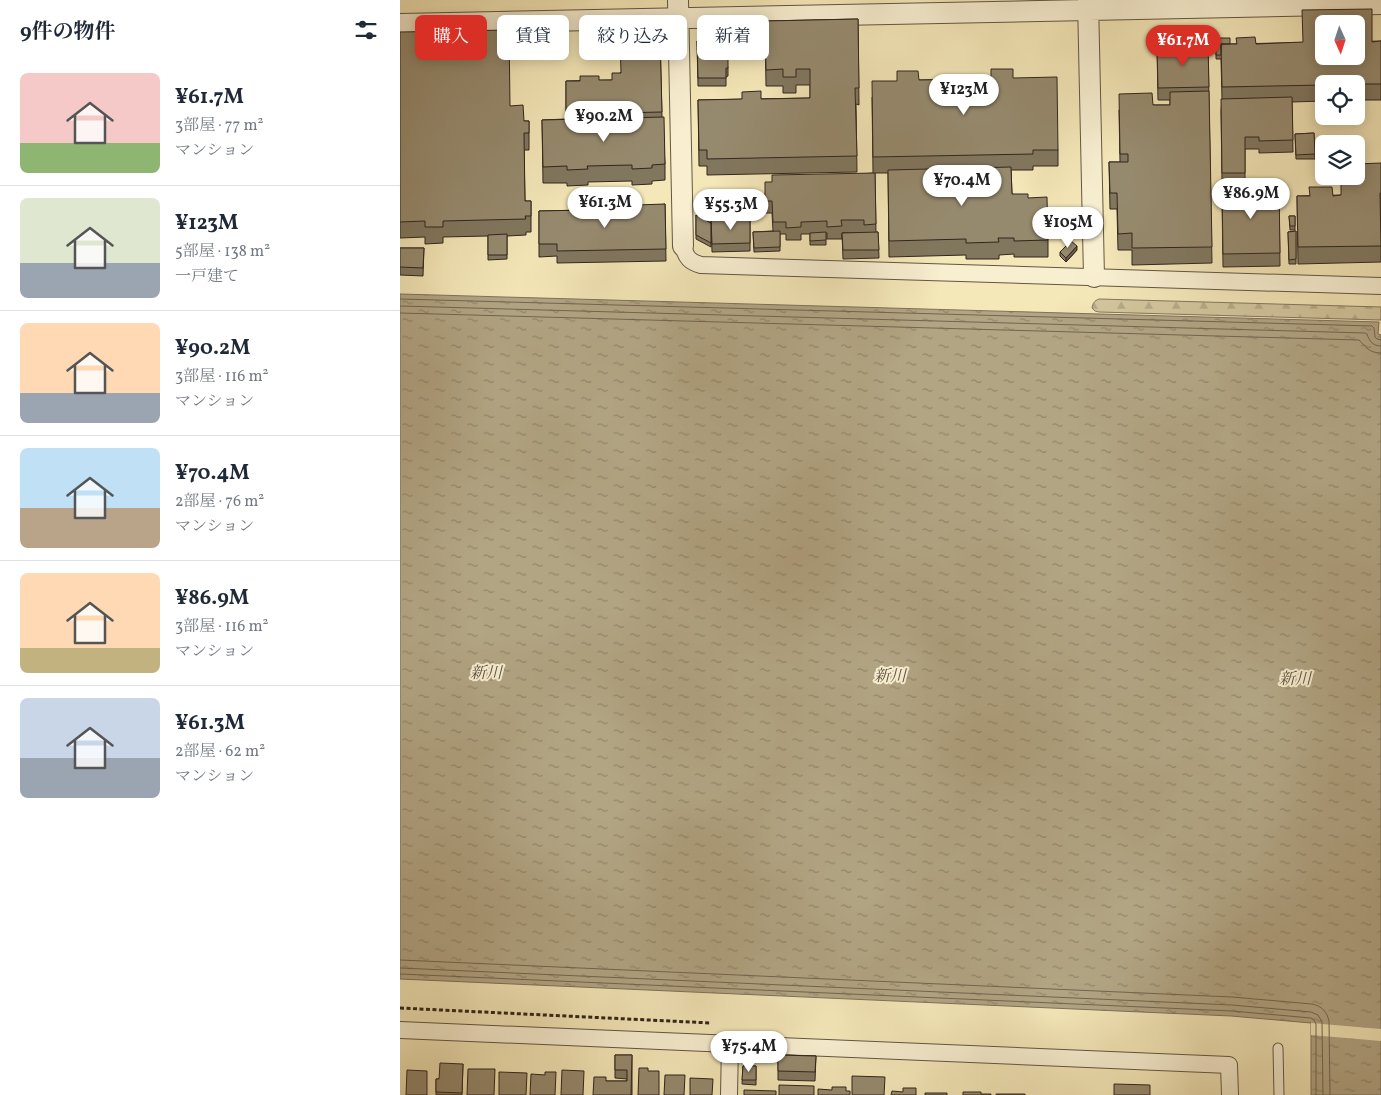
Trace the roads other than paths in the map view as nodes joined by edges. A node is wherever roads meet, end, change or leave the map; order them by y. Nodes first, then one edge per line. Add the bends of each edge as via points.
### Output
1 (1381, 4) edge
2 (1089, 5) edge
3 (678, 9) edge
4 (400, 24) edge
5 (682, 246) joint
6 (1094, 277) junction
7 (1381, 286) edge
8 (400, 1030) edge
9 (730, 1044) junction
10 (1278, 1048) dead end
11 (729, 1095) edge
12 (1230, 1095) edge
13 (1279, 1095) edge

1 - 2 street
2 - 3 street
2 - 6 street
3 - 4 street
3 - 5 street
5 - 6 street via 685,256 701,265
6 - 7 street
8 - 9 street
9 - 11 street
9 - 12 street via 1229,1065
10 - 13 lane

